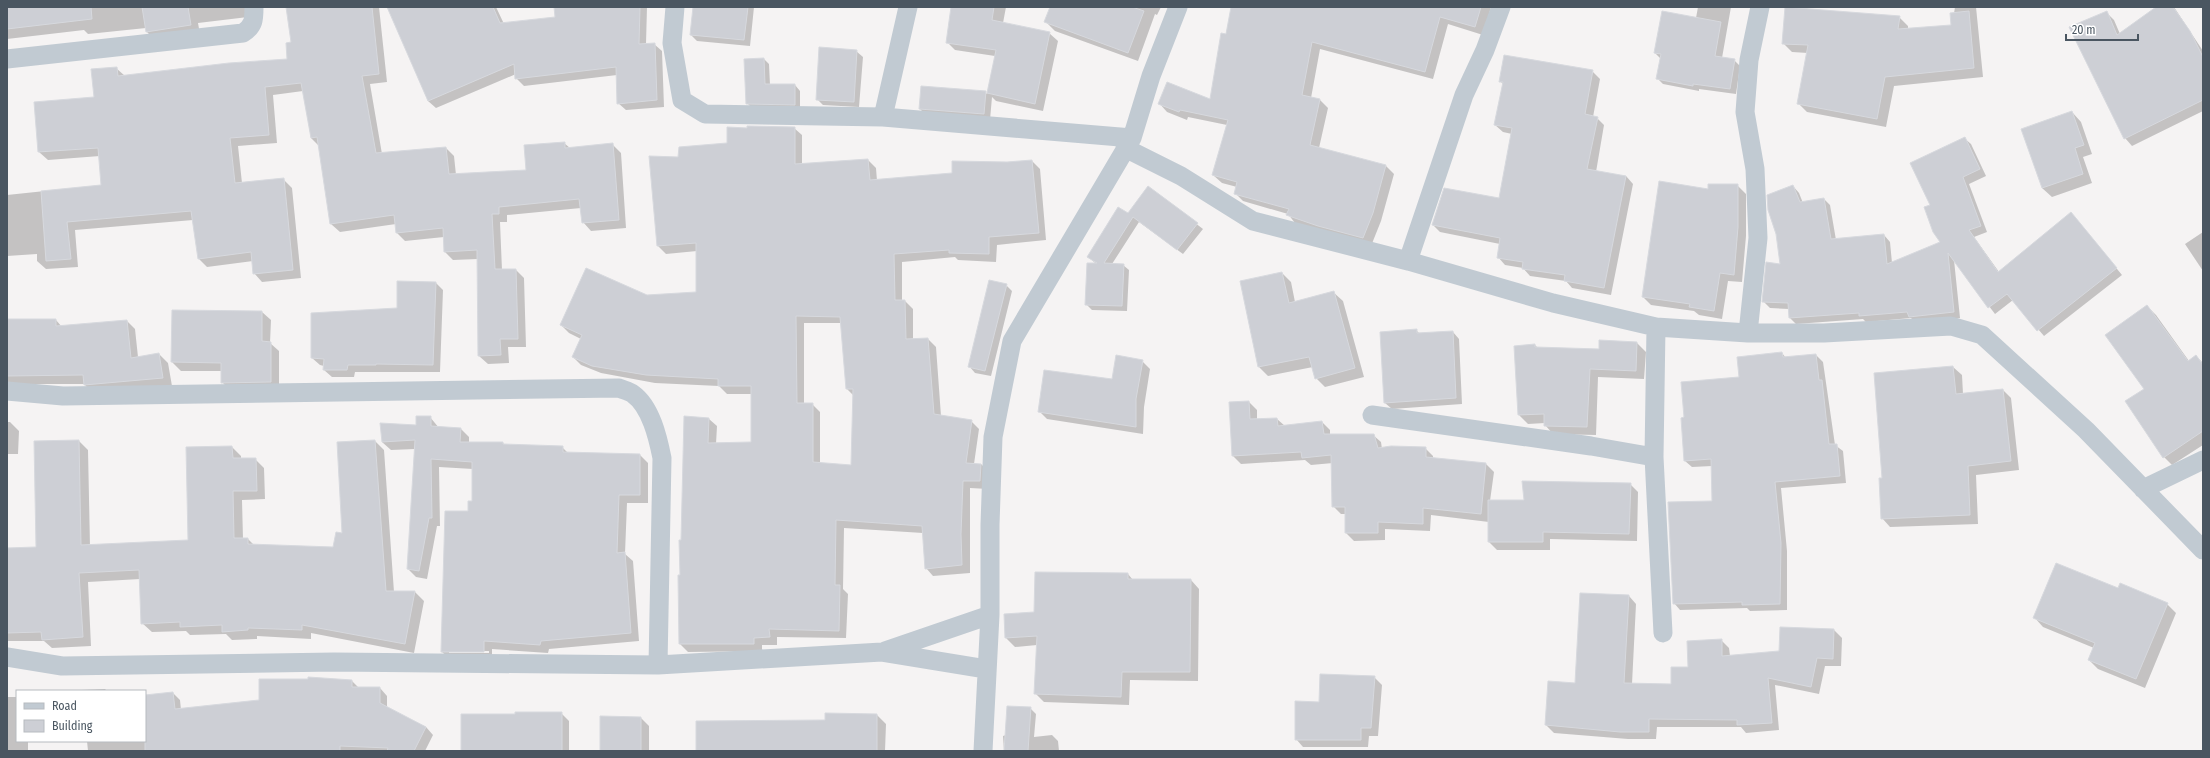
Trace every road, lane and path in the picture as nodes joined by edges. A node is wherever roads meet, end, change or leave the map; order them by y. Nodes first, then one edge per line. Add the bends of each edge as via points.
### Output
1 (254, 7) edge
2 (674, 7) edge
3 (908, 7) edge
4 (1178, 7) edge
5 (1501, 7) edge
6 (1760, 7) edge
7 (7, 59) edge
8 (883, 117) junction
9 (1128, 143) junction
10 (1408, 261) junction
11 (1656, 327) junction
12 (1748, 333) junction
13 (7, 392) edge
14 (1372, 415) dead end
15 (1654, 457) junction
16 (2203, 460) edge
17 (2143, 489) junction
18 (2203, 550) edge
19 (990, 615) junction
20 (1663, 632) dead end
21 (882, 652) junction
22 (7, 657) edge
23 (658, 665) junction
24 (986, 669) junction
25 (983, 751) edge

1 - 7 street via 254,22 243,33
2 - 8 street via 672,43 682,100 705,114
3 - 8 street
4 - 9 street
5 - 10 street via 1464,95
6 - 12 street via 1749,60 1744,112 1755,169 1758,238
8 - 9 street
9 - 10 street via 1253,221
9 - 19 street via 1012,341 993,437
10 - 11 street via 1553,303
11 - 12 street
11 - 15 street
12 - 17 street via 1824,333 1950,326 1982,335 2086,430
13 - 23 street via 63,396 619,388 634,394 657,432 662,458
14 - 15 street
15 - 20 street
16 - 17 street
17 - 18 street
19 - 21 street
19 - 24 street
21 - 23 street
21 - 24 street
22 - 23 street via 62,666 334,662
24 - 25 street

